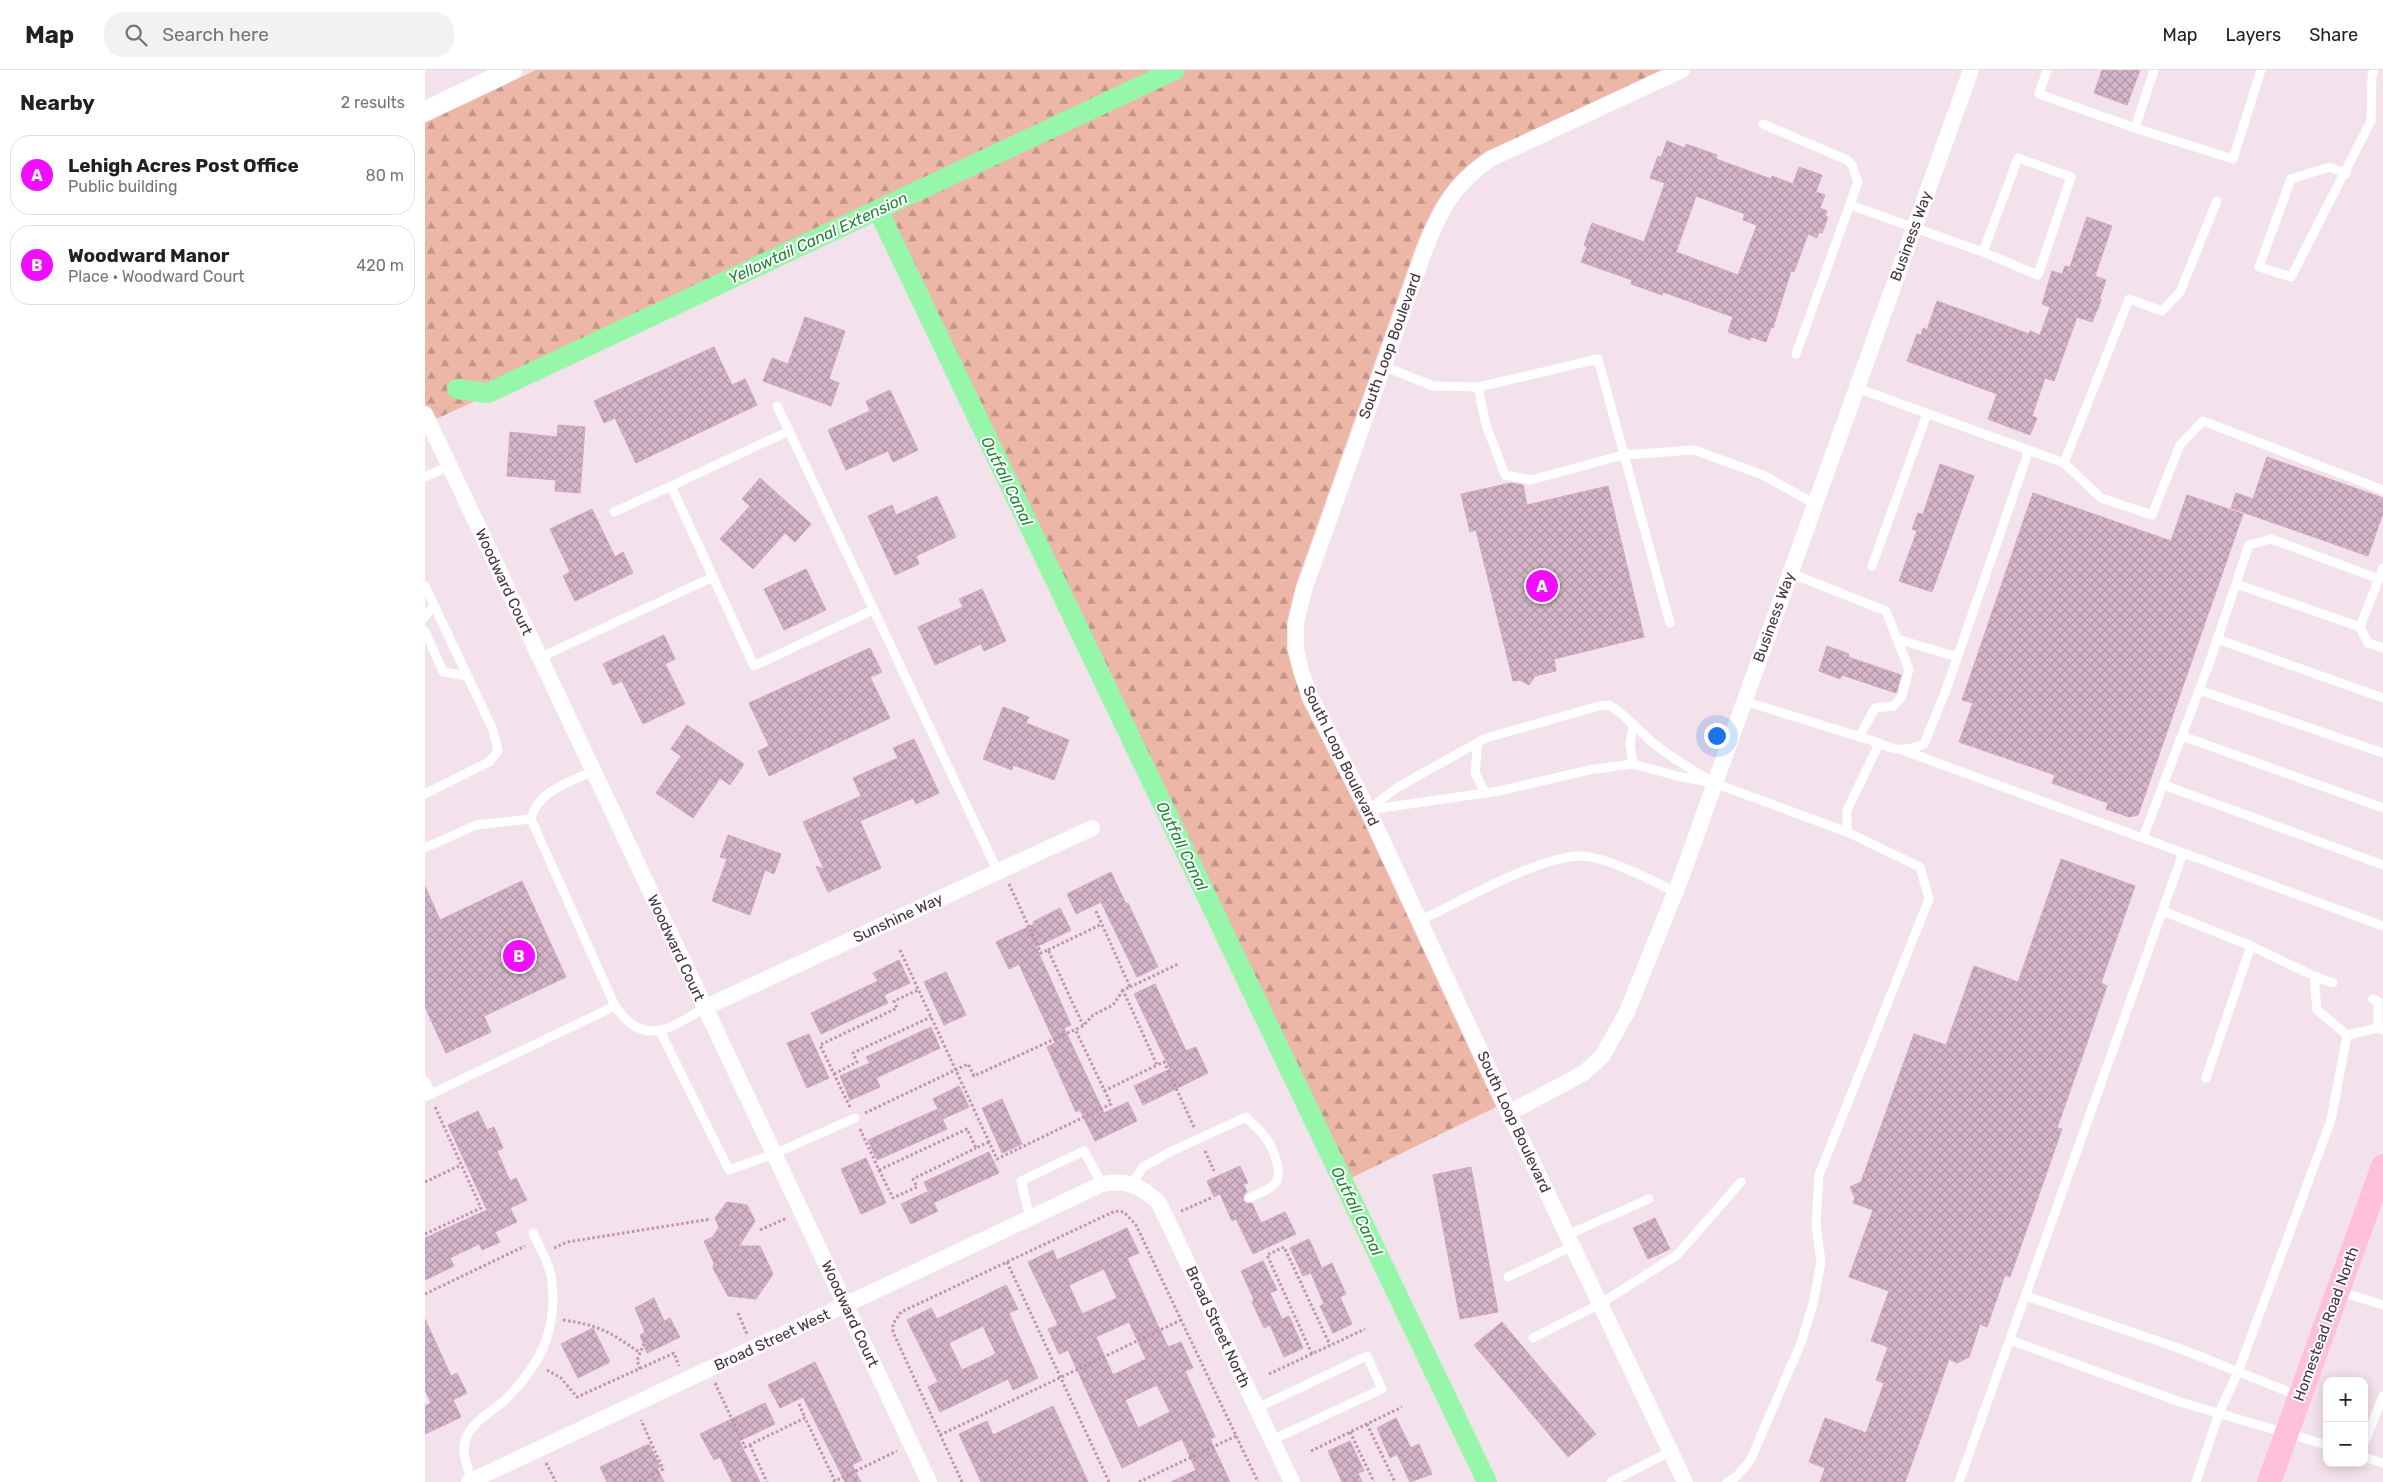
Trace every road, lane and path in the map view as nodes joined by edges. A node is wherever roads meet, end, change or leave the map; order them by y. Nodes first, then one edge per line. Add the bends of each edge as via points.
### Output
1 (512, 70) edge
2 (1682, 70) edge
3 (1971, 70) edge
4 (2047, 70) edge
5 (2154, 70) edge
6 (2261, 70) edge
7 (2374, 70) edge
8 (425, 111) edge
9 (1763, 124) dead end
10 (2135, 128) junction
11 (2346, 174) junction
12 (2217, 201) dead end
13 (1850, 206) junction
14 (1914, 230) junction
15 (1983, 252) junction
16 (1796, 354) dead end
17 (1383, 366) junction
18 (1478, 387) junction
19 (1857, 388) junction
20 (777, 406) dead end
21 (425, 414) edge
22 (1927, 414) junction
23 (789, 431) junction
24 (2029, 450) junction
25 (1623, 455) junction
26 (2064, 463) junction
27 (449, 466) junction
28 (425, 477) edge
29 (671, 486) junction
30 (2383, 490) edge
31 (1815, 504) junction
32 (614, 512) dead end
33 (1872, 566) dead end
34 (2383, 568) edge
35 (1790, 573) junction
36 (713, 577) junction
37 (2379, 579) junction
38 (2236, 584) junction
39 (425, 586) edge
40 (434, 605) junction
41 (873, 610) junction
42 (425, 617) edge
43 (1670, 623) dead end
44 (2360, 627) junction
45 (425, 632) edge
46 (1897, 639) junction
47 (2217, 639) junction
48 (2383, 648) edge
49 (539, 658) junction
50 (1957, 658) junction
51 (467, 676) junction
52 (2199, 690) junction
53 (2383, 698) edge
54 (1744, 701) junction
55 (1633, 725) junction
56 (2181, 736) junction
57 (1859, 737) junction
58 (1478, 743) junction
59 (1879, 744) junction
60 (1901, 750) junction
61 (2383, 753) edge
62 (1633, 764) junction
63 (593, 771) junction
64 (1714, 784) junction
65 (2163, 785) junction
66 (1485, 792) junction
67 (425, 794) edge
68 (2383, 808) edge
69 (1368, 810) junction
70 (531, 819) junction
71 (1092, 828) dead end
72 (1847, 832) junction
73 (2143, 838) junction
74 (425, 848) edge
75 (2183, 853) junction
76 (2383, 865) edge
77 (1000, 871) junction
78 (1675, 892) junction
79 (1096, 911) dead end
80 (2163, 911) junction
81 (1419, 921) junction
82 (1102, 924) junction
83 (2383, 926) edge
84 (2251, 946) junction
85 (900, 950) dead end
86 (1048, 950) junction
87 (1178, 964) dead end
88 (2314, 976) junction
89 (2333, 983) dead end
90 (1130, 987) junction
91 (918, 990) junction
92 (1123, 990) junction
93 (2373, 999) dead end
94 (615, 1006) junction
95 (704, 1008) junction
96 (931, 1017) junction
97 (1083, 1026) junction
98 (1075, 1029) junction
99 (2380, 1029) edge
100 (660, 1031) junction
101 (2347, 1035) junction
102 (1157, 1065) junction
103 (955, 1070) junction
104 (834, 1074) junction
105 (2206, 1078) dead end
106 (425, 1081) edge
107 (1104, 1091) junction
108 (429, 1096) edge
109 (1509, 1113) junction
110 (855, 1118) junction
111 (1199, 1138) junction
112 (989, 1142) junction
113 (976, 1148) junction
114 (774, 1154) junction
115 (461, 1165) junction
116 (2383, 1166) edge
117 (879, 1170) junction
118 (1214, 1171) dead end
119 (425, 1182) edge
120 (1741, 1182) dead end
121 (1103, 1184) junction
122 (1131, 1184) junction
123 (1211, 1198) dead end
124 (1249, 1198) dead end
125 (1649, 1199) dead end
126 (801, 1211) junction
127 (1166, 1217) junction
128 (1030, 1218) junction
129 (711, 1219) dead end
130 (760, 1230) dead end
131 (425, 1234) edge
132 (535, 1236) joint
133 (1570, 1240) junction
134 (543, 1253) junction
135 (1007, 1262) junction
136 (1508, 1277) dead end
137 (2339, 1290) junction
138 (425, 1294) edge
139 (2025, 1296) junction
140 (1601, 1304) junction
141 (2383, 1305) edge
142 (845, 1306) junction
143 (553, 1319) junction
144 (1181, 1320) junction
145 (1365, 1329) dead end
146 (1533, 1338) dead end
147 (2010, 1340) junction
148 (644, 1344) dead end
149 (1330, 1345) junction
150 (639, 1352) junction
151 (1312, 1354) junction
152 (535, 1364) junction
153 (640, 1369) junction
154 (708, 1369) junction
155 (2238, 1372) junction
156 (1269, 1374) dead end
157 (1061, 1377) junction
158 (686, 1380) junction
159 (2300, 1396) junction
160 (2383, 1396) edge
161 (633, 1404) junction
162 (799, 1404) dead end
163 (1402, 1407) dead end
164 (1257, 1408) junction
165 (2219, 1413) junction
166 (805, 1418) junction
167 (1367, 1424) junction
168 (1350, 1432) junction
169 (2287, 1432) junction
170 (2368, 1434) edge
171 (940, 1435) junction
172 (1236, 1436) junction
173 (1272, 1440) junction
174 (2323, 1444) edge
175 (750, 1445) junction
176 (911, 1445) junction
177 (1311, 1451) dead end
178 (1671, 1451) junction
179 (2368, 1458) edge
180 (2383, 1463) edge
181 (471, 1481) edge
182 (639, 1482) edge
183 (767, 1482) edge
184 (834, 1482) edge
185 (929, 1482) edge
186 (962, 1482) edge
187 (1109, 1482) edge
188 (1139, 1482) edge
189 (1258, 1482) edge
190 (1292, 1482) edge
191 (1374, 1482) edge
192 (1395, 1482) edge
193 (1611, 1482) edge
194 (1685, 1482) edge
195 (1727, 1482) edge
196 (1959, 1482) edge
197 (2196, 1482) edge
198 (2269, 1482) edge

1 - 8 street
2 - 17 street, South Loop Boulevard via 1490,159 1471,173 1453,192 1437,217
3 - 14 street, Business Way
4 - 10 lane via 2039,94
5 - 10 lane
6 - 10 lane via 2233,159
7 - 11 lane via 2371,121
9 - 13 lane via 1847,160 1858,182
11 - 11 lane via 2291,278 2259,267 2291,180 2330,167
12 - 26 lane via 2180,292 2162,311 2129,299
13 - 14 lane
13 - 16 lane
14 - 15 lane
14 - 19 street, Business Way
15 - 15 lane via 2038,275 2071,177 2018,158
17 - 18 lane via 1433,386
17 - 69 street, South Loop Boulevard via 1304,590 1296,624 1296,649 1311,698
18 - 25 lane via 1485,425 1505,475 1531,480
18 - 25 lane via 1598,359
19 - 22 lane
19 - 31 street, Business Way
20 - 23 lane
21 - 27 street, Woodward Court
22 - 24 lane
22 - 33 lane
23 - 29 lane
23 - 41 lane
24 - 26 lane
24 - 50 lane
25 - 31 lane via 1694,450 1763,475
25 - 43 lane
26 - 30 lane via 2101,498 2152,515 2180,445 2203,421
27 - 28 lane
27 - 49 street, Woodward Court
29 - 32 lane
29 - 36 lane
31 - 35 street, Business Way
34 - 37 lane
35 - 46 lane via 1886,611
35 - 54 street, Business Way
36 - 41 lane via 754,666
36 - 49 lane
37 - 38 lane via 2271,539 2249,546
37 - 44 lane
38 - 44 lane
38 - 47 lane
39 - 40 lane
40 - 42 lane
40 - 51 lane
41 - 77 lane
44 - 48 lane via 2368,643
45 - 51 lane via 443,672
46 - 50 lane
46 - 57 lane via 1909,669 1902,696 1893,706 1875,708
47 - 52 lane
47 - 53 lane
49 - 63 street, Woodward Court
50 - 60 lane via 1924,744
51 - 67 lane via 493,730 498,751 489,762
52 - 56 lane
52 - 61 lane
54 - 57 lane
54 - 64 street, Business Way
55 - 58 lane via 1623,713 1609,705 1599,706
55 - 62 lane via 1630,744
55 - 64 lane
56 - 65 lane
56 - 68 lane
57 - 59 lane
58 - 66 lane via 1475,773
58 - 69 lane via 1398,787
59 - 60 lane via 1891,750
59 - 72 lane via 1847,810
60 - 73 lane
62 - 64 lane
62 - 66 lane
63 - 70 lane via 553,790 540,800 533,807
63 - 95 street, Woodward Court
64 - 72 lane
64 - 78 street, Business Way
65 - 73 lane
65 - 76 lane
66 - 69 lane
69 - 81 street, South Loop Boulevard
70 - 74 lane via 476,824
70 - 94 lane
71 - 77 street, Sunshine Way
72 - 195 lane via 1920,867 1929,899 1819,1175 1816,1224 1821,1262 1801,1343 1750,1461
73 - 75 lane
75 - 80 lane
75 - 83 lane
77 - 86 path via 1041,953
77 - 95 street, Sunshine Way
78 - 81 lane via 1619,865 1579,855 1533,867
78 - 109 street, Business Way via 1627,1012 1603,1055 1584,1073
79 - 82 path
80 - 84 lane
80 - 139 lane
81 - 109 street, South Loop Boulevard
82 - 86 path
82 - 90 path
84 - 88 lane
84 - 105 lane
85 - 91 path
86 - 97 path
87 - 90 path
88 - 89 lane
88 - 101 lane via 2317,1010
90 - 92 path
91 - 96 path
91 - 104 path via 893,1001 897,1008 820,1044
92 - 97 path via 1113,1005 1093,1015
92 - 102 path
93 - 99 lane via 2378,1001
94 - 100 lane via 635,1026 649,1032
94 - 108 lane
95 - 100 lane
95 - 114 street, Woodward Court
96 - 103 path
96 - 104 path via 853,1053 857,1062
97 - 98 path
98 - 103 path via 974,1076 968,1064
98 - 107 path
99 - 101 lane
100 - 114 lane via 729,1170
101 - 155 lane via 2331,1120
102 - 107 path
102 - 111 path via 1164,1062
103 - 110 path
103 - 112 path
104 - 110 path
106 - 108 lane
107 - 112 path via 1111,1104 997,1159
108 - 115 path
109 - 133 street, South Loop Boulevard
110 - 114 lane
110 - 117 path
111 - 118 path
111 - 122 lane via 1143,1167
111 - 124 lane via 1246,1117 1265,1137 1275,1158 1277,1181
112 - 113 path
113 - 117 path via 967,1129
113 - 117 path via 913,1179 917,1187 893,1198
114 - 126 street, Woodward Court
115 - 119 path
115 - 131 path via 481,1208
116 - 137 main road, Homestead Road North
120 - 140 lane via 1677,1255
121 - 122 street, Broad Street West via 1118,1181
121 - 128 street, Broad Street West
121 - 128 lane via 1084,1151 1021,1182
122 - 127 street, Broad Street North via 1147,1191 1159,1203
123 - 127 path
125 - 133 lane
126 - 130 path
126 - 142 street, Woodward Court
127 - 164 street, Broad Street North
128 - 142 street, Broad Street West
129 - 134 path via 567,1242
132 - 134 lane
132 - 138 path
133 - 136 lane
133 - 140 street, South Loop Boulevard
134 - 143 lane via 551,1274
135 - 144 path via 1115,1211 1123,1212 1137,1225
135 - 157 path
135 - 171 path via 901,1312 893,1324 893,1332
137 - 141 lane
137 - 159 main road, Homestead Road North
139 - 147 lane
139 - 155 lane via 2181,1348
140 - 146 lane
140 - 178 street, South Loop Boulevard
142 - 154 street, Broad Street West
142 - 176 street, Woodward Court
143 - 150 path via 591,1324
143 - 152 lane
144 - 157 path
144 - 172 path
145 - 149 path
147 - 165 lane
147 - 196 lane
148 - 150 path
149 - 151 path
149 - 151 path via 1284,1247 1267,1255
150 - 153 path
151 - 156 path
152 - 153 path via 561,1378 577,1397
152 - 181 lane via 511,1394 466,1436 464,1448
153 - 158 path via 674,1353
154 - 158 street, Broad Street West
154 - 175 path via 745,1447
155 - 159 lane
155 - 165 lane
157 - 171 path
157 - 187 path
158 - 161 street, Broad Street West
159 - 169 main road, Homestead Road North
160 - 170 lane
161 - 181 street, Broad Street West
161 - 182 path via 663,1469
162 - 166 path
163 - 167 path
164 - 173 street, Broad Street North
164 - 173 lane via 1367,1356 1382,1389
165 - 169 lane
165 - 197 lane
166 - 175 path
166 - 184 path
167 - 168 path
167 - 192 path
168 - 177 path
168 - 191 path
169 - 174 lane
169 - 198 main road, Homestead Road North
171 - 186 path
172 - 188 path
172 - 189 path
173 - 190 street, Broad Street North
175 - 183 path
176 - 184 path
176 - 185 street, Woodward Court
178 - 193 lane
178 - 194 street, South Loop Boulevard
179 - 180 lane

